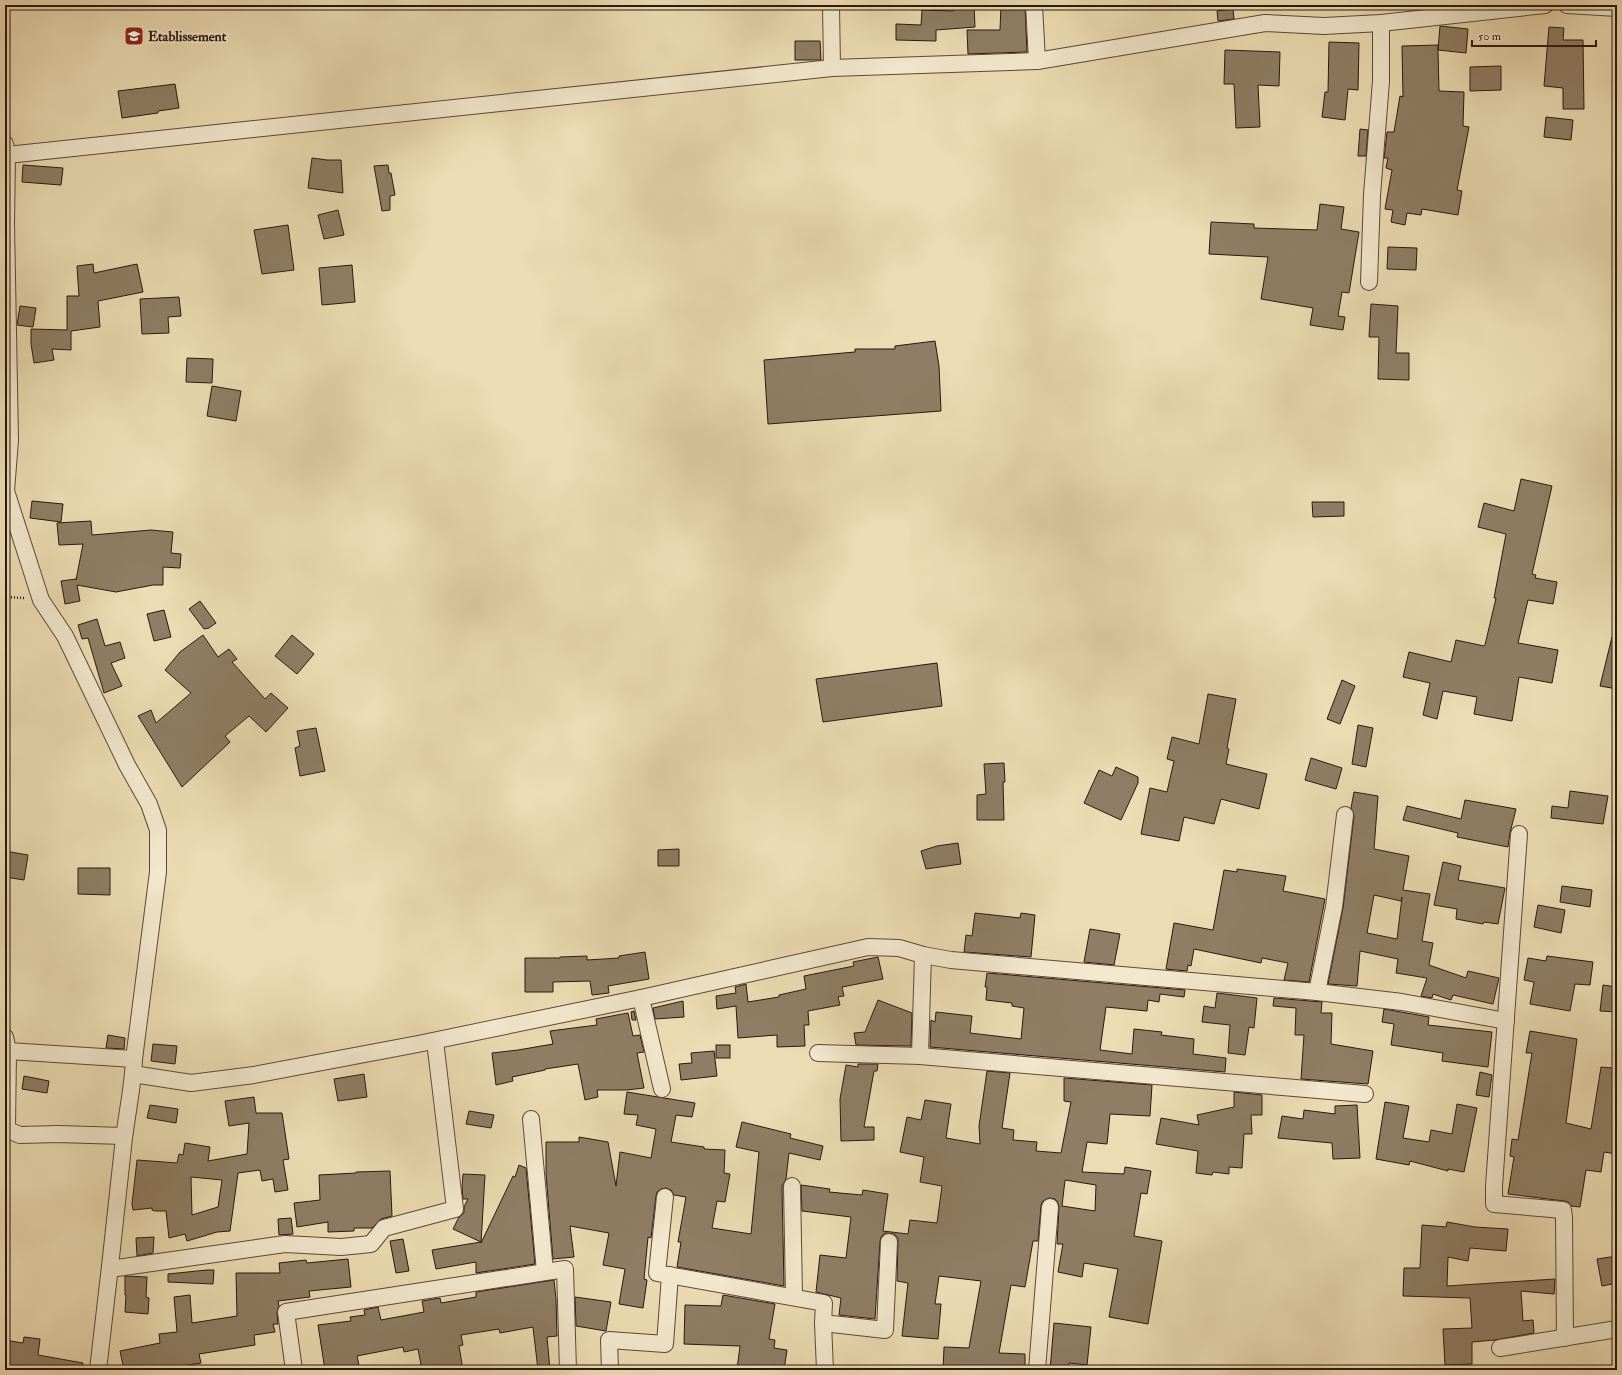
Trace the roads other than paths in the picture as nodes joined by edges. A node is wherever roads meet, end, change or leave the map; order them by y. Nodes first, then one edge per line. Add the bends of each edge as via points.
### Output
1 (831, 5) edge
2 (1034, 5) edge
3 (1545, 5) edge
4 (1567, 5) edge
5 (1617, 8) edge
6 (1381, 23) junction
7 (1037, 61) junction
8 (832, 68) junction
9 (6, 150) edge
10 (1369, 282) dead end
11 (1345, 815) dead end
12 (1519, 834) dead end
13 (923, 955) junction
14 (1317, 992) junction
15 (641, 998) junction
16 (1506, 1021) junction
17 (435, 1041) junction
18 (6, 1044) edge
19 (818, 1053) dead end
20 (920, 1056) junction
21 (134, 1067) junction
22 (662, 1089) dead end
23 (1365, 1094) dead end
24 (531, 1120) dead end
25 (6, 1129) edge
26 (124, 1136) junction
27 (792, 1186) dead end
28 (665, 1198) dead end
29 (1050, 1207) dead end
30 (889, 1242) dead end
31 (110, 1269) junction
32 (545, 1272) junction
33 (670, 1275) junction
34 (794, 1297) junction
35 (823, 1323) junction
36 (1617, 1329) edge
37 (1565, 1338) junction
38 (1500, 1348) dead end
39 (98, 1370) edge
40 (294, 1370) edge
41 (568, 1370) edge
42 (610, 1370) edge
43 (825, 1370) edge
44 (1037, 1370) edge

1 - 8 street
2 - 7 street
3 - 6 street
4 - 5 street
6 - 7 street via 1324,26 1265,23
6 - 10 street via 1381,81 1372,195
7 - 8 street
8 - 9 street
9 - 21 street via 10,440 6,491 41,600 66,636 127,765 149,804 158,830 158,872
11 - 14 street via 1334,907
12 - 16 street
13 - 14 street via 951,960
13 - 15 street via 898,948 868,947
13 - 20 street
14 - 16 street via 1402,1002
15 - 17 street
15 - 22 street
16 - 37 street via 1494,1204 1563,1210
17 - 21 street via 254,1075 191,1083
17 - 31 street via 455,1209 384,1228 371,1244 341,1247 285,1244
18 - 21 street
18 - 25 street
19 - 20 street
20 - 23 street
21 - 26 street
24 - 32 street
25 - 26 street via 20,1135
26 - 31 street
27 - 34 street
28 - 33 street via 658,1273
29 - 44 street
30 - 35 street via 885,1330
31 - 39 street
32 - 40 street via 286,1312
32 - 41 street via 565,1269
33 - 34 street
33 - 42 street via 665,1344 609,1340
34 - 35 street via 824,1303
35 - 43 street
36 - 37 street
37 - 38 street

